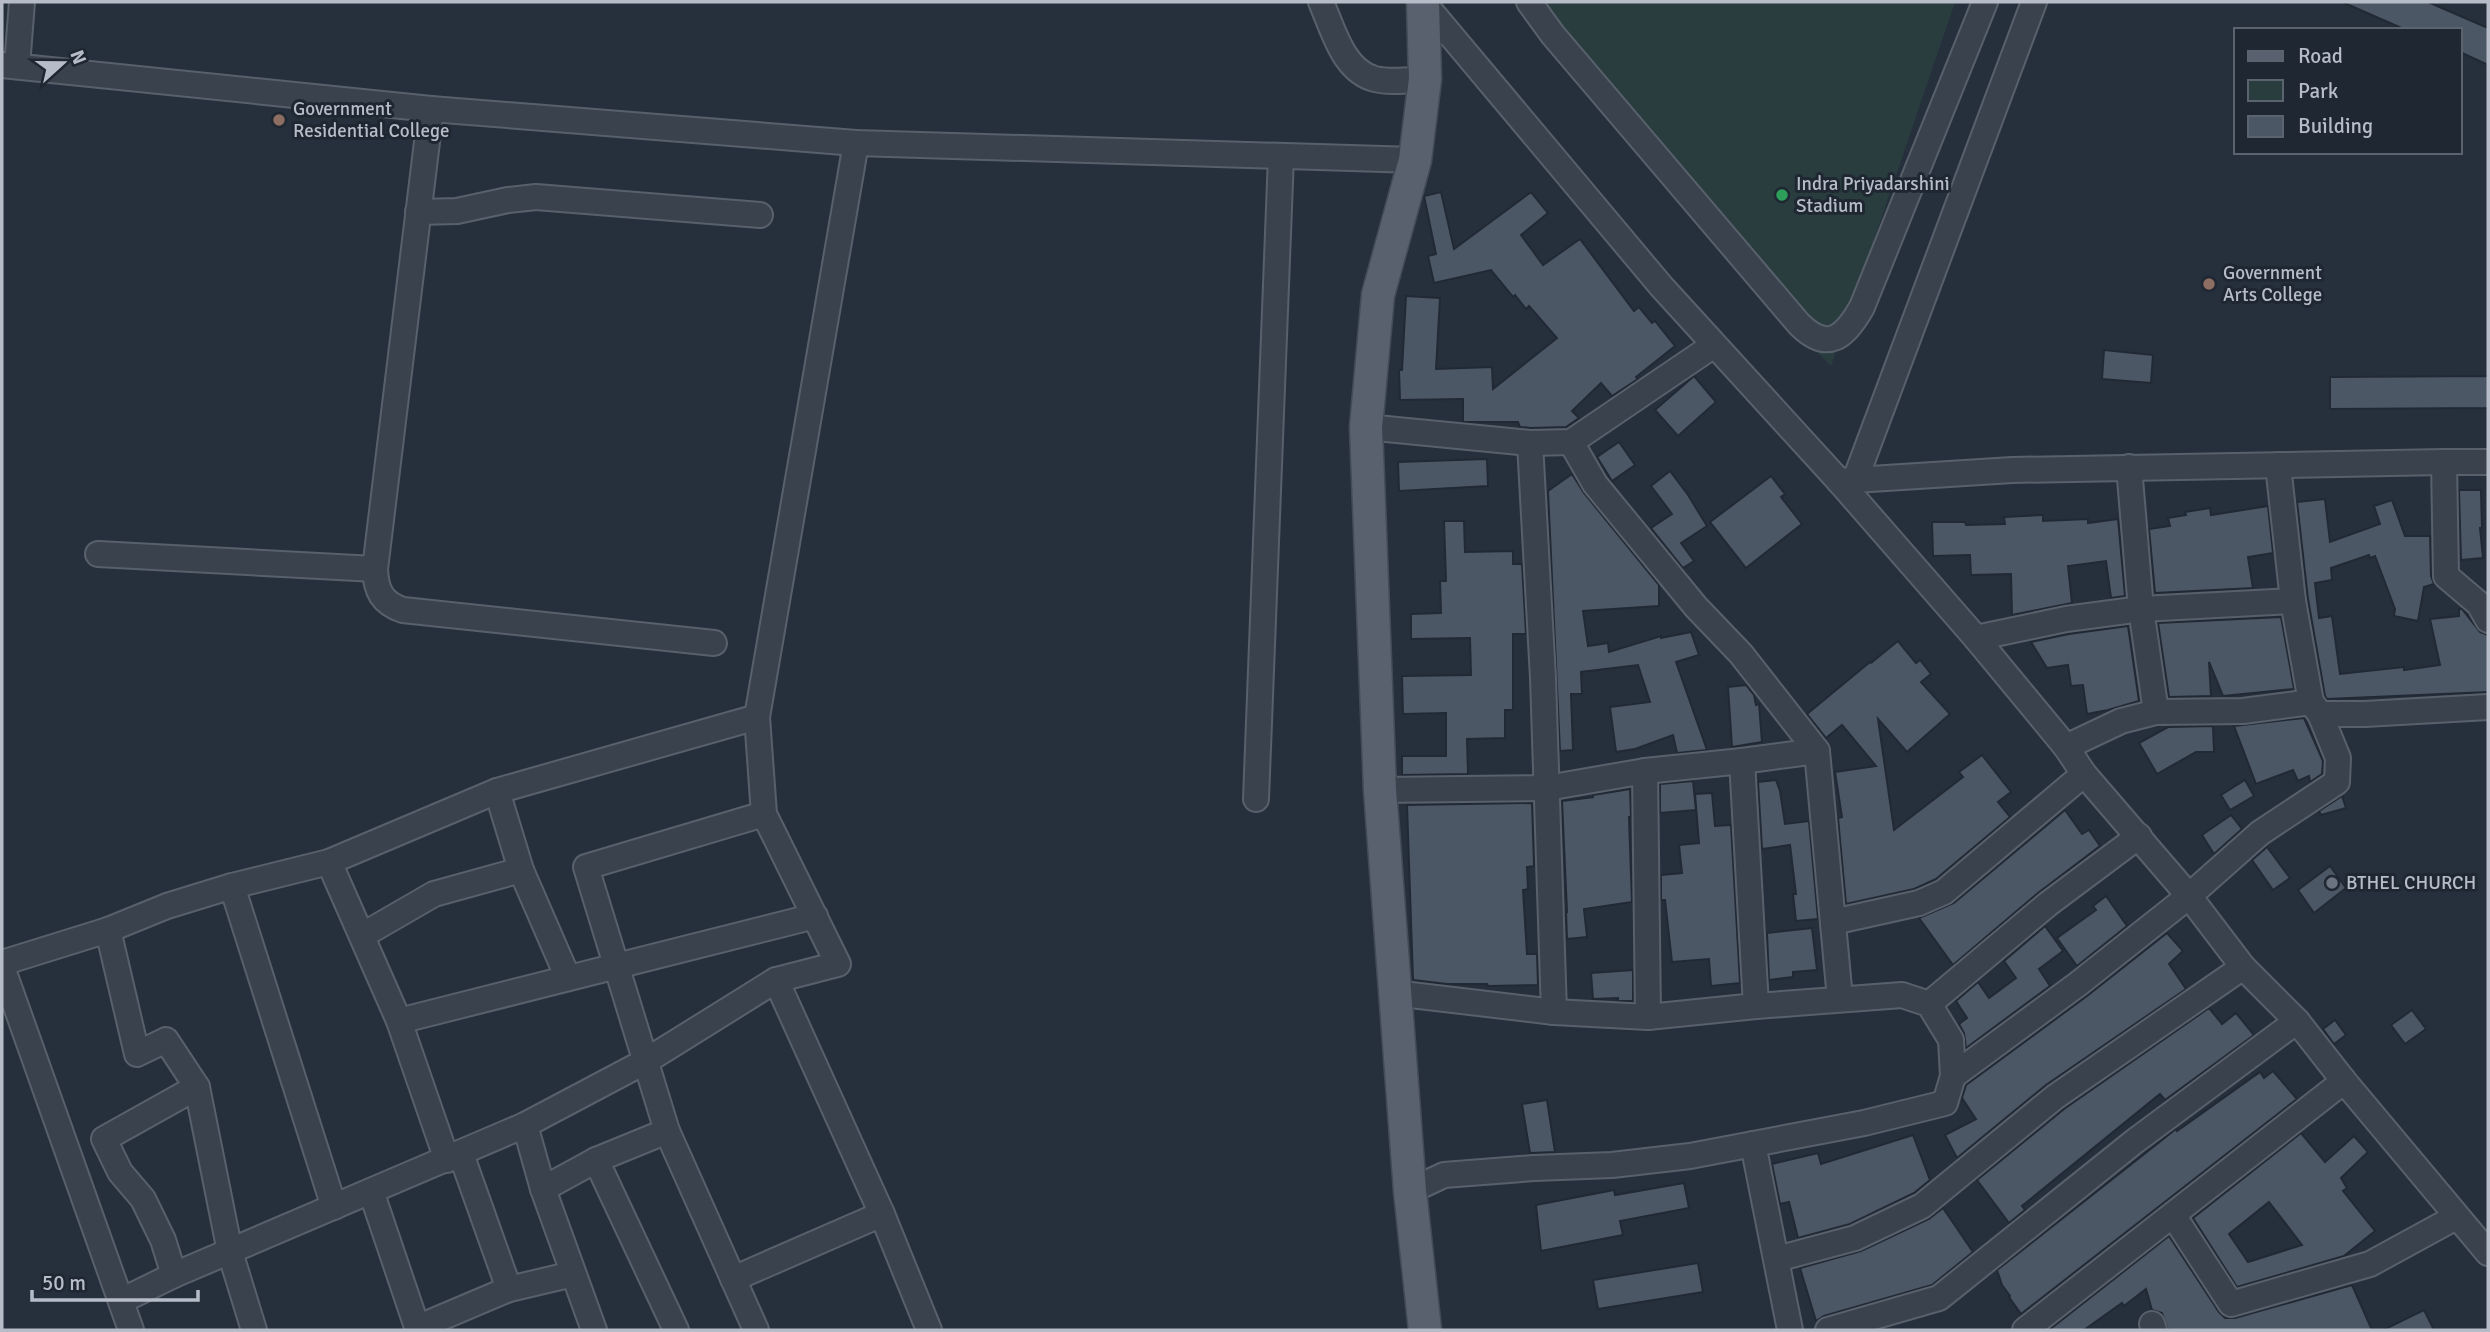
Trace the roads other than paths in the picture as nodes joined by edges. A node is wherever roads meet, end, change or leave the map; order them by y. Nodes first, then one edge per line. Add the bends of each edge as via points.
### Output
1 (22, 2) edge
2 (1321, 2) edge
3 (1423, 2) edge
4 (1529, 2) edge
5 (1985, 2) edge
6 (2034, 2) edge
7 (9, 66) edge
8 (1425, 79) junction
9 (431, 108) junction
10 (856, 143) junction
11 (1281, 156) junction
12 (1415, 160) junction
13 (418, 212) junction
14 (760, 215) dead end
15 (1714, 345) junction
16 (1366, 427) junction
17 (1571, 442) junction
18 (1531, 443) junction
19 (2444, 462) junction
20 (2488, 462) edge
21 (2278, 465) junction
22 (2129, 467) junction
23 (1847, 481) junction
24 (98, 554) dead end
25 (375, 569) junction
26 (2293, 601) junction
27 (2141, 609) junction
28 (2488, 620) edge
29 (1976, 638) junction
30 (714, 643) dead end
31 (2488, 707) edge
32 (2315, 708) junction
33 (2156, 712) junction
34 (757, 717) junction
35 (2066, 747) junction
36 (1816, 751) junction
37 (1742, 761) junction
38 (1645, 771) junction
39 (2084, 774) junction
40 (1547, 788) junction
41 (1380, 790) junction
42 (497, 791) junction
43 (1256, 799) dead end
44 (764, 814) junction
45 (2139, 836) junction
46 (329, 862) junction
47 (521, 870) junction
48 (232, 886) junction
49 (2189, 895) junction
50 (815, 916) junction
51 (1833, 922) junction
52 (108, 930) junction
53 (363, 935) junction
54 (2, 965) edge
55 (617, 966) junction
56 (2243, 967) junction
57 (568, 978) junction
58 (776, 980) junction
59 (1394, 993) junction
60 (1840, 999) junction
61 (1929, 1004) junction
62 (1756, 1006) junction
63 (1553, 1012) junction
64 (1648, 1017) junction
65 (399, 1021) junction
66 (2297, 1021) junction
67 (646, 1061) junction
68 (1953, 1076) junction
69 (2344, 1081) junction
70 (197, 1087) junction
71 (525, 1125) junction
72 (667, 1131) junction
73 (1753, 1144) junction
74 (454, 1157) junction
75 (596, 1160) junction
76 (543, 1189) junction
77 (371, 1191) junction
78 (1410, 1191) junction
79 (334, 1207) junction
80 (882, 1214) junction
81 (2173, 1215) junction
82 (2456, 1217) junction
83 (230, 1252) junction
84 (2488, 1253) edge
85 (1777, 1259) junction
86 (573, 1274) junction
87 (174, 1275) junction
88 (733, 1279) junction
89 (509, 1289) junction
90 (121, 1301) junction
91 (417, 1329) edge
92 (131, 1330) edge
93 (254, 1330) edge
94 (594, 1330) edge
95 (676, 1330) edge
96 (756, 1330) edge
97 (929, 1330) edge
98 (1425, 1330) edge
99 (1790, 1330) edge
100 (1828, 1330) edge
101 (2025, 1330) edge

1 - 7 street
2 - 8 street via 1344,54 1359,72 1377,80
3 - 8 main road
3 - 15 street
4 - 5 street via 1799,324 1825,341 1851,327 1862,307
6 - 23 street
7 - 9 street
8 - 12 main road
9 - 10 street
9 - 13 street
10 - 11 street
10 - 34 street
11 - 12 street
11 - 43 street
12 - 16 main road via 1378,295
13 - 14 street via 457,211 536,197
13 - 25 street
15 - 17 street
15 - 23 street
16 - 18 street
16 - 41 main road
17 - 18 street
17 - 36 street via 1603,494 1741,654
18 - 40 street
19 - 20 street
19 - 21 street
19 - 28 street via 2446,576 2479,604
21 - 22 street
21 - 26 street
22 - 23 street
22 - 27 street
23 - 29 street
24 - 25 street
25 - 30 street via 382,598 403,611
26 - 27 street
26 - 32 street
27 - 29 street
27 - 33 street
29 - 35 street
31 - 32 street via 2365,714
32 - 33 street
32 - 49 street via 2337,758 2337,782 2260,833
33 - 35 street via 2121,720
34 - 42 street
34 - 44 street
35 - 39 street
36 - 37 street
36 - 51 street
37 - 38 street
37 - 62 street
38 - 40 street
38 - 64 street
39 - 45 street
39 - 51 street via 1944,892 1919,903
40 - 41 street
40 - 63 street
41 - 59 main road
42 - 46 street
42 - 47 street
44 - 50 street
44 - 55 street via 586,867
45 - 49 street
45 - 61 street via 2048,904
46 - 48 street
46 - 53 street
47 - 53 street via 435,894
47 - 57 street
48 - 52 street
48 - 79 street
49 - 56 street
49 - 68 street
50 - 55 street
50 - 58 street via 838,964
51 - 60 street
52 - 54 street
52 - 70 street via 137,1054 166,1040
53 - 65 street
54 - 90 street
55 - 57 street
55 - 67 street
56 - 66 street
56 - 85 street via 2055,1097 1923,1206 1855,1238
57 - 65 street
58 - 67 street
58 - 80 street
59 - 63 street
59 - 78 main road
60 - 61 street via 1902,995
60 - 62 street
61 - 68 street via 1951,1040
62 - 64 street
63 - 64 street
65 - 74 street
66 - 69 street
66 - 100 street via 2135,1141 1939,1298
67 - 71 street
67 - 72 street
68 - 73 street via 1945,1103
69 - 81 street
69 - 82 street
70 - 83 street
70 - 87 street via 104,1139 120,1172 142,1199
71 - 74 street
71 - 76 street
72 - 75 street
72 - 88 street
73 - 78 street via 1612,1165 1444,1175
73 - 85 street
74 - 77 street
74 - 89 street
75 - 76 street
75 - 95 street
76 - 86 street
77 - 79 street
77 - 91 street
78 - 98 main road
79 - 83 street
80 - 88 street
80 - 97 street
81 - 82 street via 2231,1304 2370,1264
81 - 101 street
82 - 84 street
83 - 87 street
83 - 93 street
85 - 99 street
86 - 89 street
86 - 94 street
87 - 90 street
88 - 96 street
89 - 91 street
90 - 92 street

